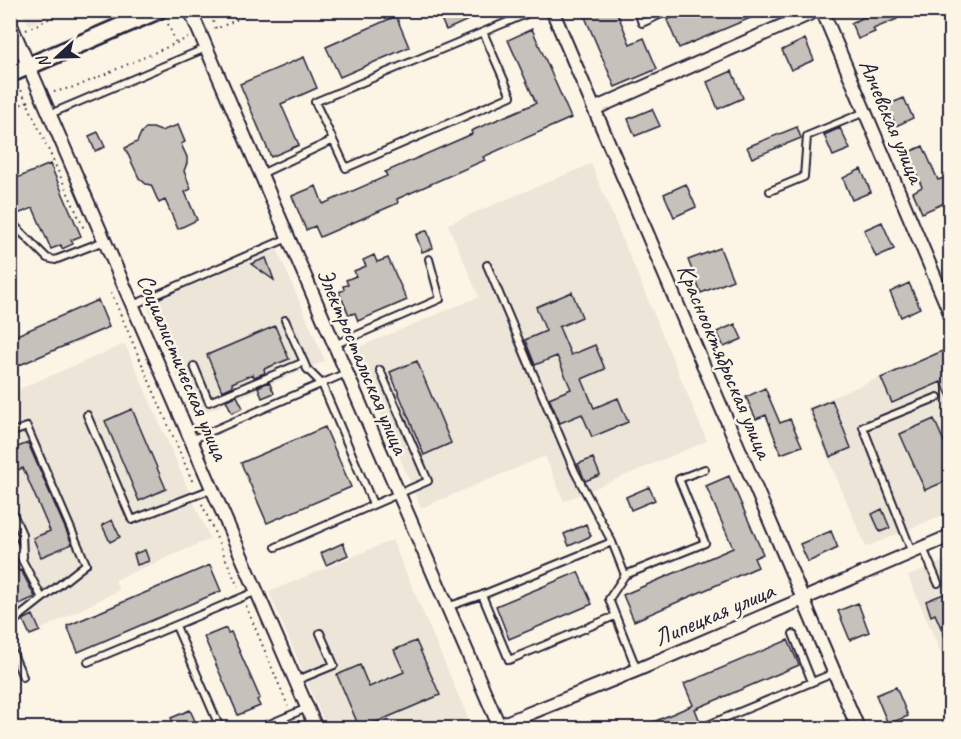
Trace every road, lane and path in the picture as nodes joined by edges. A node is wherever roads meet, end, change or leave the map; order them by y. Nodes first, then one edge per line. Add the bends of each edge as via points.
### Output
1 (67, 10) edge
2 (190, 10) edge
3 (209, 10) edge
4 (258, 10) edge
5 (536, 10) edge
6 (552, 10) edge
7 (637, 10) edge
8 (670, 10) edge
9 (820, 10) edge
10 (163, 16) edge
11 (13, 29) edge
12 (483, 32) junction
13 (176, 43) dead end
14 (206, 48) junction
15 (30, 66) junction
16 (12, 74) edge
17 (594, 109) junction
18 (10, 110) edge
19 (865, 112) junction
20 (50, 114) junction
21 (333, 140) junction
22 (261, 174) junction
23 (770, 192) dead end
24 (10, 226) edge
25 (288, 238) junction
26 (105, 241) junction
27 (429, 259) dead end
28 (487, 265) dead end
29 (133, 305) junction
30 (951, 313) edge
31 (285, 320) dead end
32 (333, 345) junction
33 (304, 362) junction
34 (194, 366) dead end
35 (380, 370) dead end
36 (345, 373) junction
37 (322, 384) junction
38 (938, 397) dead end
39 (87, 415) dead end
40 (10, 433) edge
41 (191, 440) junction
42 (705, 469) dead end
43 (212, 488) junction
44 (398, 494) junction
45 (373, 504) junction
46 (10, 507) edge
47 (951, 536) edge
48 (10, 537) edge
49 (612, 542) junction
50 (276, 547) dead end
51 (918, 550) junction
52 (23, 560) junction
53 (625, 575) junction
54 (938, 583) dead end
55 (257, 591) junction
56 (482, 595) junction
57 (42, 598) junction
58 (803, 599) junction
59 (447, 607) junction
60 (615, 616) junction
61 (11, 626) edge
62 (176, 626) junction
63 (320, 633) dead end
64 (793, 634) dead end
65 (10, 647) edge
66 (88, 662) dead end
67 (637, 669) junction
68 (834, 673) junction
69 (23, 677) dead end
70 (295, 681) junction
71 (812, 682) junction
72 (307, 708) junction
73 (497, 728) edge
74 (220, 729) edge
75 (260, 729) edge
76 (315, 729) edge
77 (709, 729) edge
78 (858, 729) edge

1 - 11 path
2 - 14 street, Электростальская улица
3 - 4 path via 216,29
5 - 12 lane
6 - 17 street, Краснооктябрьская улица
7 - 8 lane via 642,23
9 - 17 street
9 - 19 street, Алчевская улица
10 - 13 path
10 - 15 main road
11 - 15 street, Социалистическая улица
12 - 21 lane via 315,102
12 - 21 lane via 511,96 346,168
14 - 20 lane
14 - 22 street, Электростальская улица
15 - 16 main road
15 - 20 street, Социалистическая улица
16 - 18 path via 27,102
17 - 58 street, Краснооктябрьская улица
19 - 23 lane via 807,136 804,177
19 - 30 street, Алчевская улица
20 - 26 street, Социалистическая улица
21 - 22 lane
22 - 25 street, Электростальская улица
24 - 26 lane via 16,227 47,258 55,260
25 - 29 lane
25 - 32 street, Электростальская улица
26 - 29 street, Социалистическая улица
27 - 32 lane via 440,299
28 - 49 lane via 575,472
29 - 41 street, Социалистическая улица
31 - 33 lane
32 - 36 street, Электростальская улица
33 - 34 lane via 209,402
33 - 37 lane
35 - 44 lane via 428,481
36 - 37 lane
36 - 44 street, Электростальская улица
37 - 41 lane
37 - 45 lane
38 - 51 lane via 863,427
39 - 43 lane via 132,520
40 - 57 lane via 27,427 86,564
41 - 43 street, Социалистическая улица
42 - 53 lane via 679,479 705,543
43 - 55 street, Социалистическая улица
44 - 45 lane
44 - 59 street, Электростальская улица
45 - 50 lane
46 - 52 lane via 22,534
47 - 51 street, Липецкая улица
48 - 52 lane
49 - 53 lane
49 - 56 lane
51 - 54 lane
51 - 58 street, Липецкая улица
52 - 57 lane
53 - 60 lane via 609,599
55 - 62 lane
55 - 70 street, Социалистическая улица
56 - 59 lane
56 - 60 lane via 509,660
57 - 61 lane
58 - 67 street, Липецкая улица
58 - 68 street, Краснооктябрьская улица
59 - 73 street, Электростальская улица
60 - 67 lane
62 - 66 lane
62 - 74 lane
63 - 70 lane via 334,665
64 - 71 lane
65 - 69 lane
67 - 73 street, Липецкая улица
68 - 71 lane
68 - 78 street, Краснооктябрьская улица
70 - 72 street, Социалистическая улица
71 - 77 lane via 710,724
72 - 75 lane
72 - 76 street, Социалистическая улица

